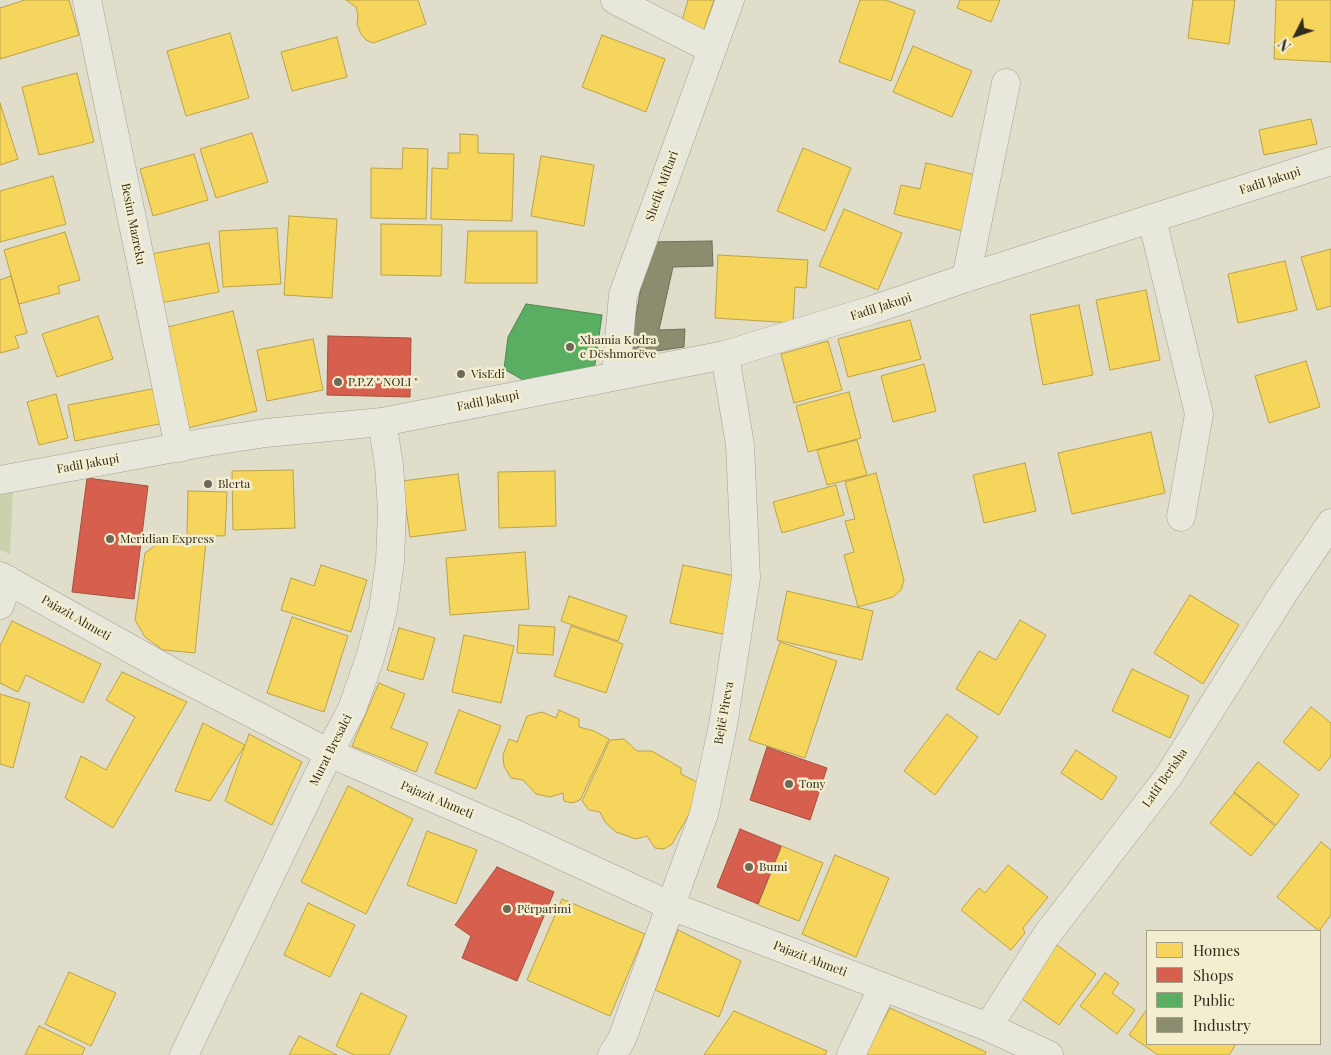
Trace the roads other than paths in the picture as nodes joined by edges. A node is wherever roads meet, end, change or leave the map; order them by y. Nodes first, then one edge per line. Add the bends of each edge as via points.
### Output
1 (87, 0) edge
2 (615, 0) edge
3 (730, 0) edge
4 (711, 49) junction
5 (1006, 83) dead end
6 (1331, 161) edge
7 (1152, 218) junction
8 (966, 278) junction
9 (725, 355) junction
10 (616, 376) junction
11 (382, 422) junction
12 (179, 448) junction
13 (0, 480) edge
14 (1181, 517) dead end
15 (1331, 523) edge
16 (3, 587) edge
17 (328, 753) junction
18 (671, 906) junction
19 (883, 987) junction
20 (988, 1027) junction
21 (184, 1055) edge
22 (612, 1055) edge
23 (851, 1055) edge
24 (1049, 1055) edge

1 - 12 street, Besim Mazreku
2 - 4 street
3 - 4 street, Shefik Miftari
4 - 10 street, Shefik Miftari via 623,295
5 - 8 street
6 - 7 street, Fadil Jakupi
7 - 8 street, Fadil Jakupi
7 - 14 street via 1199,414
8 - 9 street, Fadil Jakupi
9 - 10 street, Fadil Jakupi
9 - 18 street, Bejtë Pireva via 740,446 746,578 723,725 704,814
10 - 11 street, Fadil Jakupi
11 - 12 street, Fadil Jakupi via 266,433
11 - 17 street, Murat Bresalci via 392,510 390,561 383,610 352,709
12 - 13 street, Fadil Jakupi
15 - 20 street, Latif Berisha via 1168,776 1046,936
16 - 17 street, Pajazit Ahmeti
17 - 18 street, Pajazit Ahmeti
17 - 21 street, Murat Bresalci
18 - 19 street, Pajazit Ahmeti
18 - 22 street, Bejtë Pireva via 622,1039
19 - 20 street, Pajazit Ahmeti
19 - 23 street
20 - 24 street, Pajazit Ahmeti

